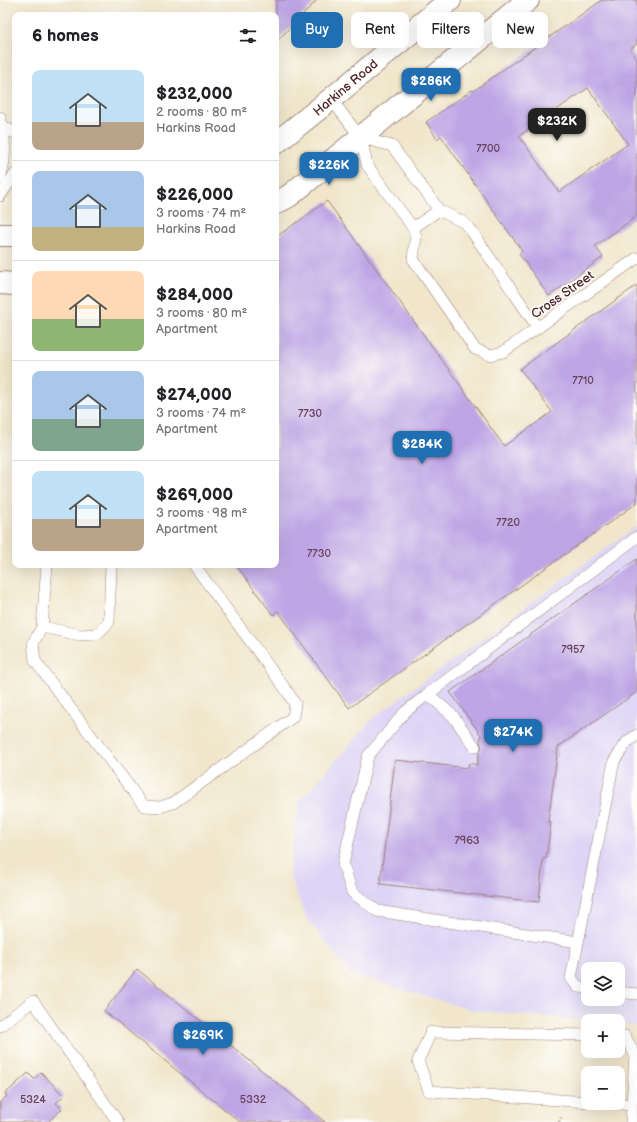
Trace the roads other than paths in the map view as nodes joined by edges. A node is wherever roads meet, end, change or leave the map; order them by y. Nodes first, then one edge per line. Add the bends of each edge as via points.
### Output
1 (450, 0) edge
2 (528, 0) edge
3 (331, 99) junction
4 (1, 122) edge
5 (12, 131) edge
6 (361, 138) junction
7 (0, 139) edge
8 (279, 141) edge
9 (12, 178) edge
10 (0, 179) edge
11 (0, 196) edge
12 (279, 201) edge
13 (439, 210) junction
14 (413, 228) junction
15 (0, 235) edge
16 (12, 235) edge
17 (637, 258) edge
18 (0, 283) edge
19 (12, 284) edge
20 (538, 328) junction
21 (637, 537) edge
22 (47, 568) edge
23 (111, 568) edge
24 (196, 568) edge
25 (42, 627) junction
26 (428, 694) junction
27 (637, 735) edge
28 (475, 747) dead end
29 (578, 942) junction
30 (581, 987) edge
31 (625, 993) edge
32 (637, 994) edge
33 (0, 1026) edge
34 (581, 1035) edge
35 (625, 1036) edge
36 (581, 1102) edge
37 (625, 1104) edge
38 (632, 1104) junction
39 (118, 1122) edge
40 (631, 1122) edge

1 - 3 street, Harkins Road
2 - 6 street
3 - 6 lane
3 - 8 street, Harkins Road
4 - 5 lane
4 - 7 lane
4 - 10 lane via 4,161
6 - 12 street
6 - 13 lane via 392,146
6 - 14 lane via 367,165
9 - 11 lane
13 - 14 lane
13 - 20 lane via 463,222 470,229
14 - 20 lane, Cross Street via 416,236 413,259 475,349 490,355 503,352
15 - 16 street
17 - 20 lane, Cross Street
18 - 19 street
21 - 26 lane
22 - 25 lane
23 - 25 lane via 109,622 96,634 80,635
24 - 25 lane via 295,704 293,717 173,802 160,807 144,806 35,661 33,643
26 - 28 lane via 453,716
26 - 29 lane via 405,712 368,756 343,864 352,892 377,912
27 - 29 lane via 627,742 614,760
29 - 30 lane via 571,978
31 - 32 lane
33 - 39 lane via 34,1001
34 - 36 lane via 432,1032 418,1061 429,1091
35 - 38 lane via 635,1055
37 - 38 lane
38 - 40 lane

